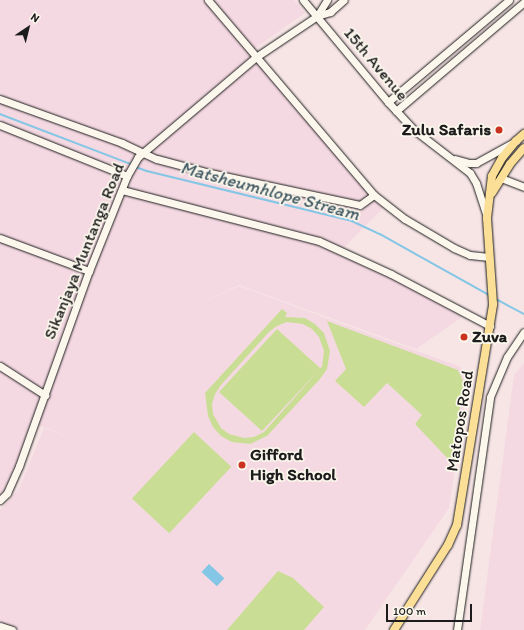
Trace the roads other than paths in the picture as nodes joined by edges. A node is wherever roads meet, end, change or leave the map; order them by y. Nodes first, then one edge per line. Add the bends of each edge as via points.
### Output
1 (208, 0) edge
2 (303, 0) edge
3 (327, 0) edge
4 (344, 0) edge
5 (509, 0) edge
6 (524, 2) edge
7 (316, 16) junction
8 (256, 57) junction
9 (0, 99) edge
10 (388, 102) junction
11 (396, 111) junction
12 (0, 126) edge
13 (524, 134) edge
14 (516, 141) junction
15 (524, 148) edge
16 (141, 155) junction
17 (449, 157) junction
18 (128, 174) junction
19 (500, 178) junction
20 (524, 186) edge
21 (122, 190) junction
22 (374, 195) junction
23 (488, 199) junction
24 (488, 218) junction
25 (0, 238) edge
26 (489, 257) junction
27 (89, 271) junction
28 (490, 326) junction
29 (524, 332) edge
30 (0, 366) edge
31 (45, 395) junction
32 (0, 500) edge
33 (0, 626) edge
34 (12, 630) edge
35 (394, 630) edge
36 (456, 630) edge

1 - 8 street
2 - 7 street, 15th Avenue
3 - 7 street
4 - 7 street via 330,12
5 - 10 street
6 - 11 street
7 - 8 street, Sikanjaya Muntanga Road
7 - 10 street, 15th Avenue
8 - 16 street, Sikanjaya Muntanga Road
8 - 22 street
9 - 16 street via 122,143
10 - 11 street, 15th Avenue
11 - 17 street, 15th Avenue via 413,129
12 - 18 street
13 - 14 main road, Matopos Road
14 - 17 street, 15th Avenue via 476,162 469,163
14 - 23 main road, Matopos Road via 492,176
15 - 19 main road
16 - 18 street, Sikanjaya Muntanga Road
16 - 22 street via 210,173 360,205
17 - 24 street, 15th Avenue via 470,173
18 - 21 street, Sikanjaya Muntanga Road
19 - 20 street
19 - 23 main road
21 - 27 street, Sikanjaya Muntanga Road
21 - 28 street via 319,241 391,274
22 - 26 street via 405,219 443,242 470,255
23 - 24 main road, Matopos Road
24 - 26 main road, Matopos Road
25 - 27 street
26 - 28 main road, Matopos Road via 493,290
27 - 31 street, Sikanjaya Muntanga Road
28 - 35 main road, Matopos Road via 457,525 445,550
29 - 36 street via 506,357 490,397
30 - 31 street
31 - 32 street, Sikanjaya Muntanga Road via 16,473 7,493
33 - 34 street

